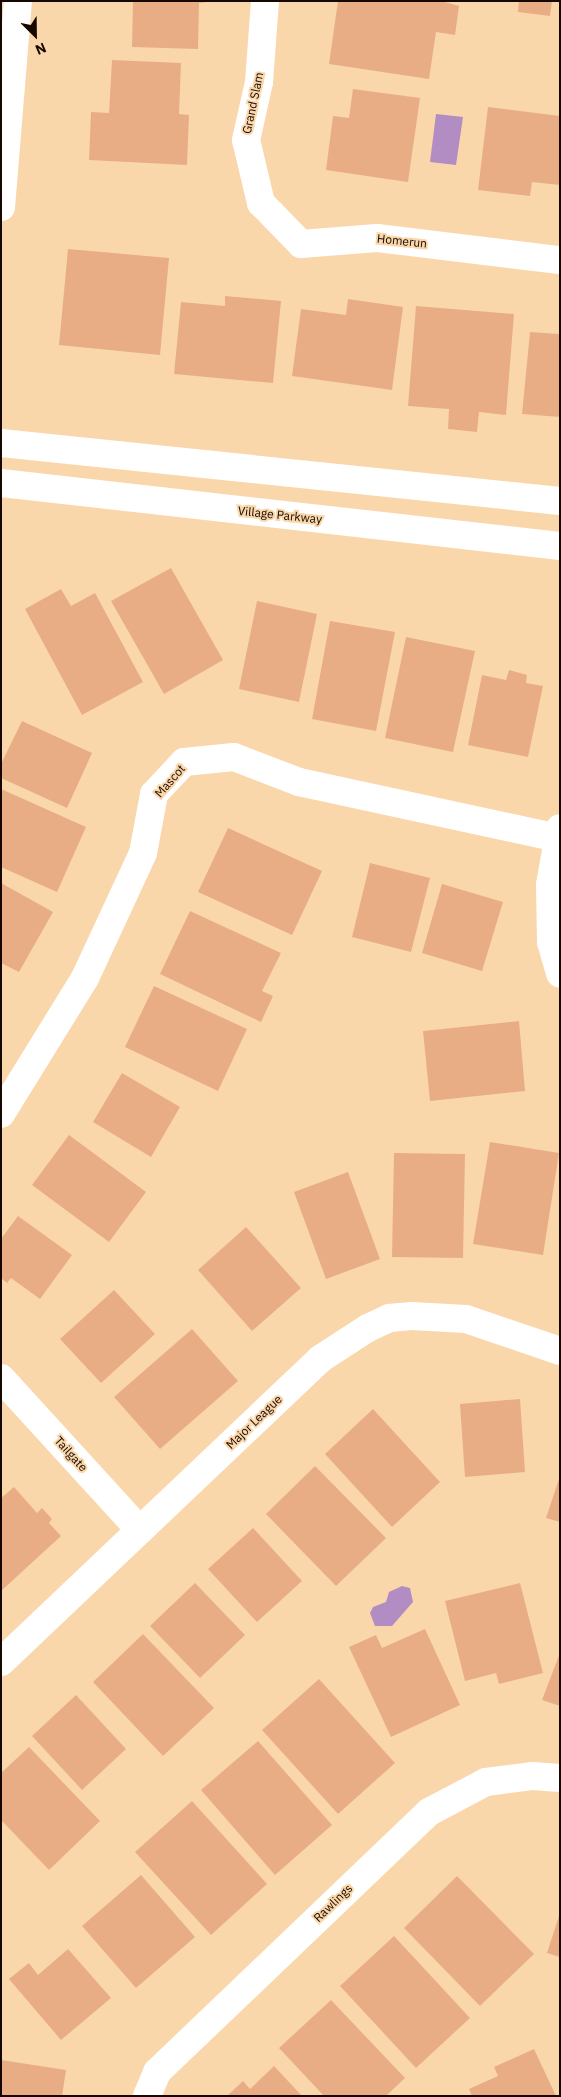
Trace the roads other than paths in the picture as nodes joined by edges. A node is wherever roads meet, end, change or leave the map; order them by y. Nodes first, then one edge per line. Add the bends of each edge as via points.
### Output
1 (18, 1) edge
2 (265, 1) edge
3 (262, 203) joint
4 (1, 207) edge
5 (560, 260) edge
6 (1, 443) edge
7 (1, 483) edge
8 (560, 501) edge
9 (560, 546) edge
10 (558, 833) edge
11 (560, 974) edge
12 (1, 1114) edge
13 (560, 1350) edge
14 (1, 1378) edge
15 (140, 1530) junction
16 (1, 1662) edge
17 (560, 1778) edge
18 (147, 2096) edge

1 - 4 street
2 - 3 street, Grand Slam via 260,82 246,140
3 - 5 street, Homerun via 301,244 378,238
6 - 8 street
7 - 9 street, Village Parkway
10 - 11 street via 550,885 550,923 551,942
10 - 12 street, Mascot via 299,782 234,757 184,762 154,794 143,854 85,978
13 - 15 street, Major League via 466,1319 389,1318 320,1359
14 - 15 street, Tailgate
15 - 16 street, Major League
17 - 18 street, Rawlings via 532,1776 486,1782 429,1812 157,2072

